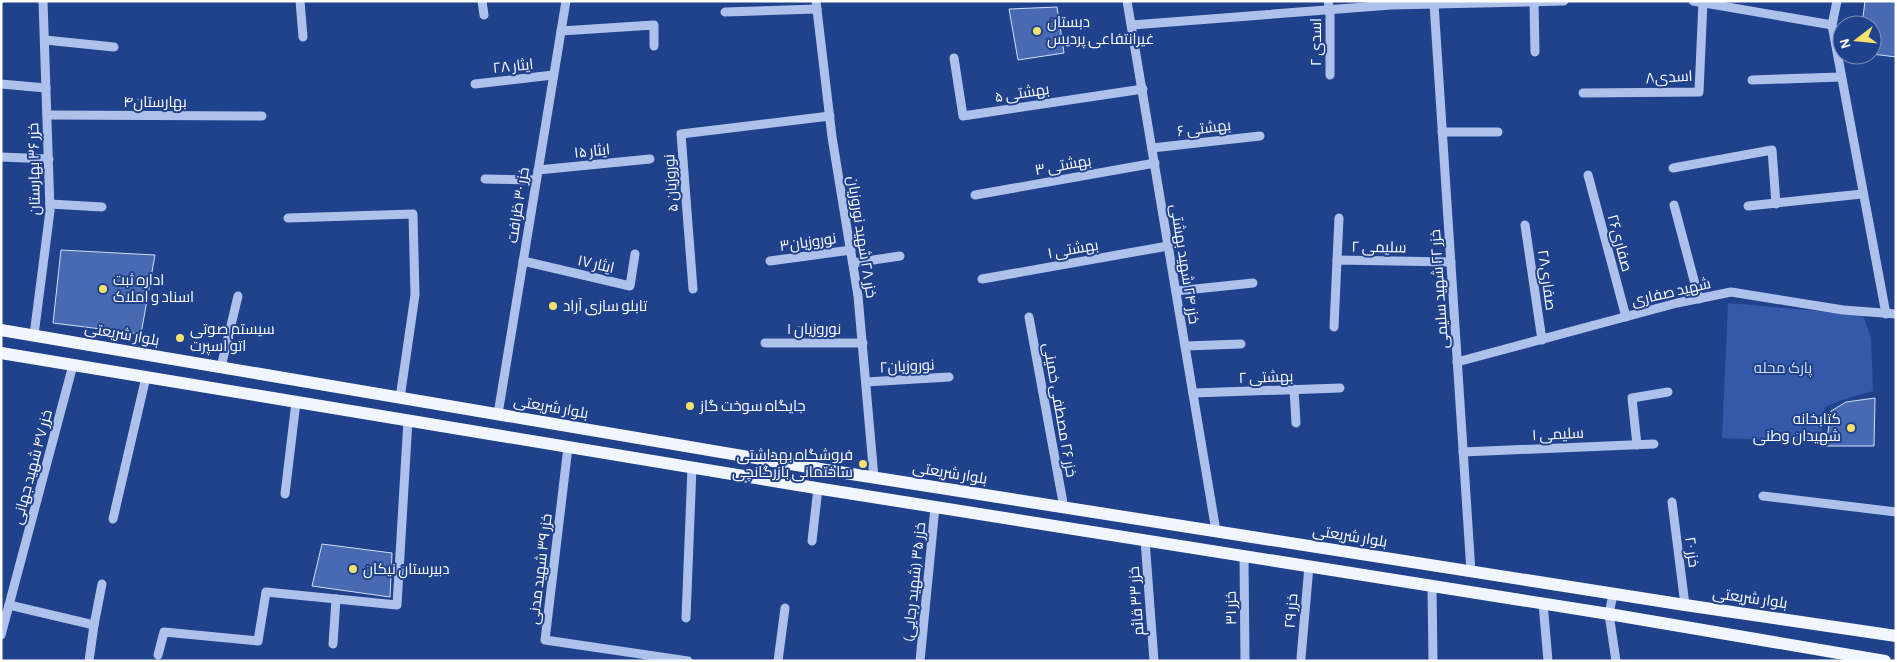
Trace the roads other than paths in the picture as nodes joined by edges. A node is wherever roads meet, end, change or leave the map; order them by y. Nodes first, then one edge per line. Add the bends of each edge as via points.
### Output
1 (44, 1) edge
2 (300, 1) edge
3 (482, 1) edge
4 (566, 1) edge
5 (1127, 1) edge
6 (1564, 1) edge
7 (1836, 1) edge
8 (1534, 2) edge
9 (1700, 2) edge
10 (1434, 4) junction
11 (817, 5) edge
12 (1329, 5) edge
13 (725, 12) dead end
14 (484, 15) dead end
15 (1834, 15) edge
16 (1132, 25) junction
17 (1832, 26) edge
18 (561, 31) junction
19 (303, 37) dead end
20 (45, 40) junction
21 (654, 46) dead end
22 (114, 47) dead end
23 (1535, 52) dead end
24 (954, 58) dead end
25 (1839, 65) edge
26 (554, 75) junction
27 (1330, 75) dead end
28 (1841, 77) junction
29 (1752, 80) dead end
30 (1, 84) edge
31 (475, 84) dead end
32 (46, 88) junction
33 (1142, 89) junction
34 (1583, 92) dead end
35 (47, 116) junction
36 (262, 116) dead end
37 (830, 116) junction
38 (1442, 132) junction
39 (1498, 132) dead end
40 (1260, 136) dead end
41 (1152, 148) junction
42 (1, 157) edge
43 (49, 159) junction
44 (650, 159) dead end
45 (1154, 163) junction
46 (1673, 168) dead end
47 (538, 170) junction
48 (1588, 175) dead end
49 (485, 179) dead end
50 (536, 180) junction
51 (1862, 194) junction
52 (975, 195) dead end
53 (50, 204) junction
54 (1776, 204) junction
55 (1674, 205) dead end
56 (1748, 206) dead end
57 (102, 207) dead end
58 (288, 218) dead end
59 (1339, 218) dead end
60 (1525, 225) dead end
61 (1168, 246) junction
62 (851, 250) junction
63 (635, 254) dead end
64 (900, 256) dead end
65 (523, 260) junction
66 (1337, 260) junction
67 (770, 261) dead end
68 (1451, 262) junction
69 (853, 263) junction
70 (982, 279) dead end
71 (1253, 283) dead end
72 (693, 289) dead end
73 (1176, 291) junction
74 (238, 296) dead end
75 (1699, 299) junction
76 (1886, 314) junction
77 (1896, 314) edge
78 (1029, 317) dead end
79 (1626, 317) junction
80 (1334, 327) dead end
81 (1, 330) edge
82 (34, 335) junction
83 (1542, 340) junction
84 (765, 343) dead end
85 (863, 343) junction
86 (1241, 344) dead end
87 (1185, 346) junction
88 (1, 353) edge
89 (1457, 362) junction
90 (73, 365) junction
91 (221, 367) junction
92 (146, 377) junction
93 (950, 377) dead end
94 (866, 382) junction
95 (338, 387) junction
96 (1340, 388) dead end
97 (1294, 389) junction
98 (1668, 392) dead end
99 (1193, 393) junction
100 (400, 398) junction
101 (296, 402) junction
102 (333, 408) junction
103 (498, 414) junction
104 (408, 420) junction
105 (1296, 423) dead end
106 (1654, 444) dead end
107 (1637, 445) junction
108 (568, 447) junction
109 (1463, 452) junction
110 (692, 467) junction
111 (874, 478) junction
112 (818, 488) junction
113 (285, 494) dead end
114 (1763, 496) dead end
115 (1672, 502) dead end
116 (935, 507) junction
117 (1064, 508) junction
118 (1896, 512) edge
119 (113, 519) dead end
120 (1216, 531) junction
121 (1145, 540) junction
122 (812, 541) dead end
123 (1244, 556) junction
124 (1309, 566) junction
125 (1471, 572) junction
126 (102, 584) dead end
127 (1432, 586) junction
128 (1613, 594) junction
129 (336, 599) junction
130 (1543, 603) junction
131 (9, 605) junction
132 (1686, 605) junction
133 (785, 608) dead end
134 (1609, 614) junction
135 (686, 618) dead end
136 (94, 625) junction
137 (1896, 634) edge
138 (1, 635) edge
139 (333, 644) dead end
140 (158, 655) dead end
141 (1301, 658) dead end
142 (89, 661) edge
143 (688, 661) edge
144 (778, 661) edge
145 (920, 661) edge
146 (1154, 661) edge
147 (1245, 661) edge
148 (1433, 661) edge
149 (1548, 661) edge
150 (1616, 661) edge
151 (1885, 661) edge

1 - 20 street, خزر ۳۶ بهارستان
2 - 19 street
3 - 14 street
4 - 18 street, خزر ۳۰ ظرافت
5 - 16 street, خزر ۲۴ شهید بهشتی
6 - 8 street
7 - 15 street
8 - 10 street
8 - 23 street
9 - 17 street
9 - 34 street, اسدی۸ via 1699,92
10 - 12 street
10 - 38 street, خزر ۲۲ شهید سلیمی
11 - 13 street
11 - 37 street, خزر ۲۸ شهید نوروزیان
12 - 16 street
12 - 27 street, اسدی ۲
16 - 33 street, خزر ۲۴ شهید بهشتی
18 - 21 street via 654,25
18 - 26 street, خزر ۳۰ ظرافت
20 - 22 street
20 - 32 street, خزر ۳۶ بهارستان
24 - 33 street, بهشتی ۵ via 963,116
25 - 28 street
26 - 31 street, ایثار ۲۸
26 - 47 street, خزر ۳۰ ظرافت
28 - 29 street
28 - 51 street
30 - 32 street
32 - 35 street, خزر ۳۶ بهارستان
33 - 41 street, خزر ۲۴ شهید بهشتی
35 - 36 street, بهارستان۴
35 - 43 street, خزر ۳۶ بهارستان
37 - 62 street, خزر ۲۸ شهید نوروزیان
37 - 72 street, نوروزیان ۵ via 681,134
38 - 39 street
38 - 68 street, خزر ۲۲ شهید سلیمی
40 - 41 street, بهشتی ۶
41 - 45 street, خزر ۲۴ شهید بهشتی
42 - 43 street
43 - 53 street, خزر ۳۶ بهارستان
44 - 47 street, ایثار ۱۵
45 - 52 street, بهشتی ۳
45 - 61 street, خزر ۲۴ شهید بهشتی
46 - 54 street via 1772,150
47 - 50 street, خزر ۳۰ ظرافت
48 - 79 street, صفاری۲۶
49 - 50 street
50 - 65 street, خزر ۳۰ ظرافت
51 - 54 street
51 - 76 street
53 - 57 street
53 - 82 street, خزر ۳۶ بهارستان
54 - 56 street
55 - 75 street
58 - 100 street via 413,214 415,295
59 - 66 street, سلیمی ۲
60 - 83 street, صفاری۲۸
61 - 70 street, بهشتی ۱
61 - 73 street, خزر ۲۴ شهید بهشتی
62 - 67 street, نوروزیان۳
62 - 69 street, خزر ۲۸ شهید نوروزیان
63 - 65 street, ایثار ۱۷ via 630,286
64 - 69 street
65 - 103 street, خزر ۳۰ ظرافت
66 - 68 street, سلیمی ۲
66 - 80 street, سلیمی ۲
68 - 89 street, خزر ۲۲ شهید سلیمی
69 - 85 street, خزر ۲۸ شهید نوروزیان
71 - 73 street
73 - 87 street, خزر ۲۴ شهید بهشتی
74 - 91 street
75 - 76 street, شهید صفاری via 1731,292
75 - 79 street, شهید صفاری
76 - 77 street, شهید صفاری
78 - 117 street, خزر ۲۶ مصطفی خمینی
79 - 83 street, شهید صفاری
81 - 82 main road, بلوار شریعتی
82 - 91 main road, بلوار شریعتی
83 - 89 street, شهید صفاری
84 - 85 street, نوروزیان ۱
85 - 94 street, خزر ۲۸ شهید نوروزیان
86 - 87 street
87 - 99 street, خزر ۲۴ شهید بهشتی
88 - 90 main road
89 - 109 street, خزر ۲۲ شهید سلیمی
90 - 92 main road
90 - 131 street, خزر ۴۷ شهید جهانی
91 - 95 main road, بلوار شریعتی
92 - 101 main road
92 - 119 street
93 - 94 street, نوروزیان۲
94 - 111 street, خزر ۲۸ شهید نوروزیان
95 - 100 main road, بلوار شریعتی
95 - 102 main road
96 - 97 street, بهشتی ۲
97 - 99 street, بهشتی ۲
97 - 105 street
98 - 107 street via 1632,398
99 - 120 street, خزر ۲۴ شهید بهشتی
100 - 103 main road, بلوار شریعتی
101 - 102 main road
101 - 113 street
102 - 104 main road
103 - 111 main road, بلوار شریعتی
104 - 108 main road
104 - 129 street via 398,605
106 - 107 street, سلیمی ۱
107 - 109 street, سلیمی ۱
108 - 110 main road
108 - 143 street, خزر ۳۹ شهید مدنی via 545,640
109 - 125 street, خزر ۲۲ شهید سلیمی
110 - 112 main road
110 - 135 street
111 - 117 main road, بلوار شریعتی
112 - 116 main road
112 - 122 street
114 - 118 street
115 - 132 street, خزر ۲۰
116 - 121 main road
116 - 145 street, خزر ۳۵ (شهید رجایی)
117 - 120 main road, بلوار شریعتی
120 - 125 main road, بلوار شریعتی
121 - 123 main road
121 - 146 street, خزر ۳۳ قائم
123 - 124 main road
123 - 147 street, خزر ۳۱
124 - 127 main road
124 - 141 street, خزر ۲۹
125 - 128 main road, بلوار شریعتی
126 - 136 street
127 - 130 main road
127 - 148 street
128 - 132 main road, بلوار شریعتی
128 - 134 street
129 - 139 street
129 - 140 street via 266,592 258,641 164,632
130 - 134 main road
130 - 149 street
131 - 136 street
131 - 138 street, خزر ۴۷ شهید جهانی
132 - 137 main road, بلوار شریعتی
133 - 144 street
134 - 150 street
134 - 151 main road
136 - 142 street

